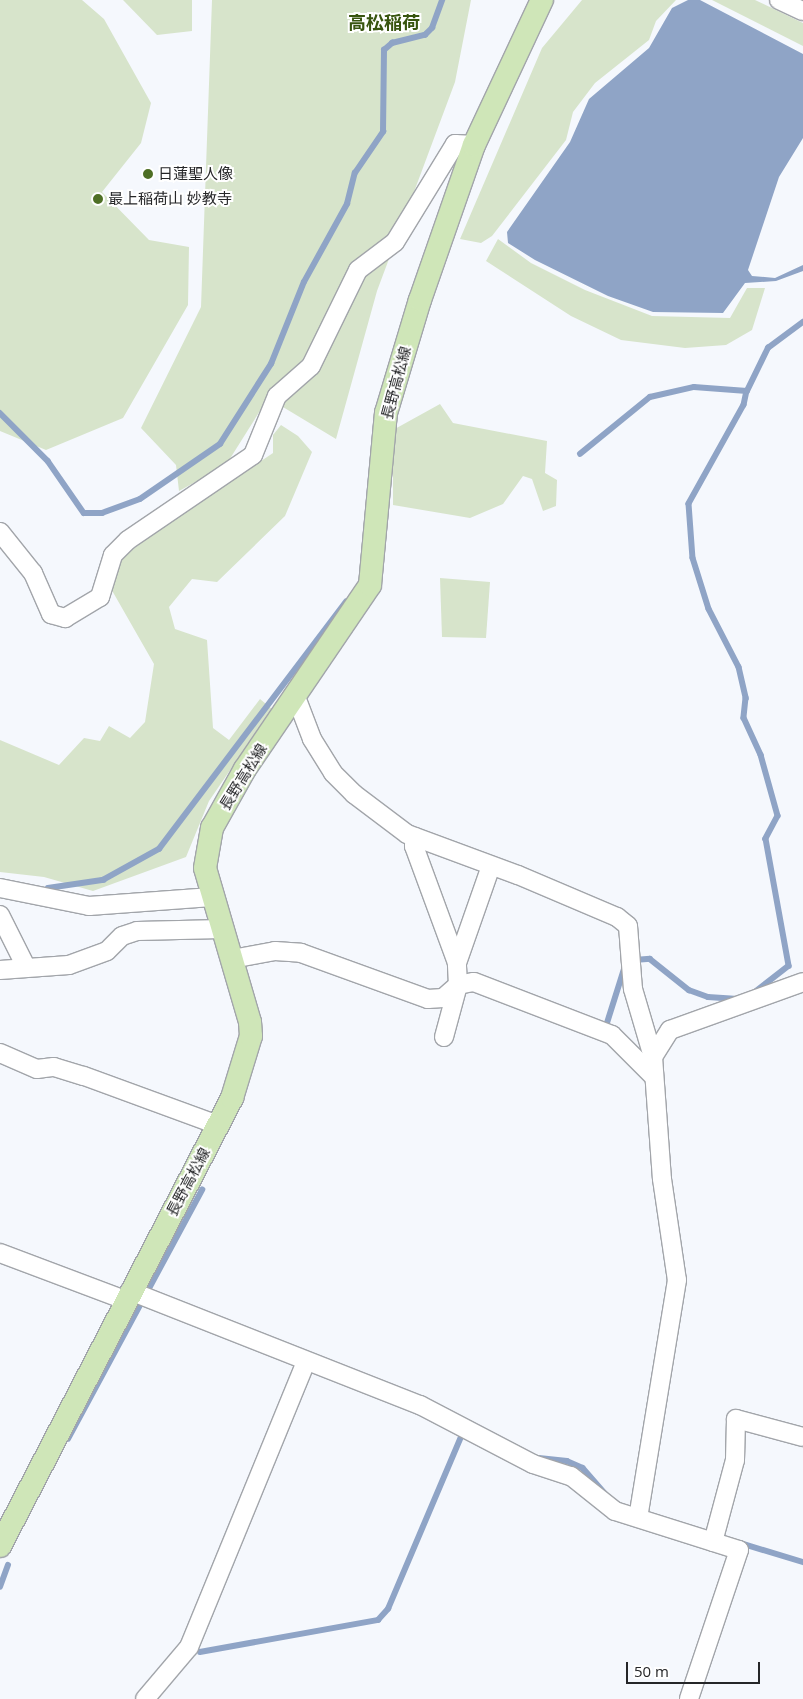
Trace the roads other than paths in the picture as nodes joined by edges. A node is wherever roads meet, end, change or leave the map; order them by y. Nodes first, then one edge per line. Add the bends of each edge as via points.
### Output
1 (542, 0) edge
2 (779, 0) edge
3 (803, 12) edge
4 (474, 145) junction
5 (0, 532) edge
6 (296, 696) junction
7 (415, 837) junction
8 (491, 866) junction
9 (0, 888) edge
10 (212, 897) junction
11 (0, 915) edge
12 (222, 929) junction
13 (232, 960) junction
14 (457, 963) junction
15 (26, 967) junction
16 (0, 970) edge
17 (803, 982) edge
18 (458, 985) junction
19 (444, 1037) dead end
20 (0, 1053) edge
21 (653, 1057) junction
22 (654, 1077) junction
23 (218, 1125) junction
24 (0, 1253) edge
25 (137, 1297) junction
26 (306, 1362) junction
27 (803, 1437) edge
28 (639, 1513) junction
29 (715, 1537) junction
30 (0, 1546) edge
31 (145, 1699) edge
32 (689, 1699) edge

1 - 4 main road, 長野高松線
2 - 3 street
4 - 5 street via 455,144 396,242 358,270 311,366 277,396 253,455 128,540 113,555 100,597 65,618 51,614 33,572
4 - 6 main road, 長野高松線 via 386,413 370,585
6 - 7 street via 312,739 334,772 354,794
6 - 10 main road, 長野高松線 via 245,769 212,828 205,868
7 - 8 street
7 - 14 street via 414,846
8 - 14 street
8 - 21 street via 617,917 628,926 633,989
9 - 10 street via 90,906
10 - 12 main road, 長野高松線
11 - 15 street
12 - 13 main road, 長野高松線
12 - 15 street via 137,931 90,958 69,965
13 - 18 street via 275,951 301,954 428,999 443,998
13 - 23 main road, 長野高松線 via 251,1036 232,1098
14 - 18 street
15 - 16 street
17 - 21 street via 670,1030
18 - 19 street
18 - 22 street via 486,985 612,1035
20 - 23 street via 37,1069 54,1067 84,1076
21 - 22 street
22 - 28 street via 663,1187 677,1280
23 - 25 main road, 長野高松線
24 - 25 street
25 - 26 street
25 - 30 main road, 長野高松線
26 - 28 street via 455,1422 533,1464 571,1476 614,1511
26 - 31 street via 189,1647
27 - 29 street via 736,1419 735,1460
28 - 29 street
29 - 32 street via 739,1550

